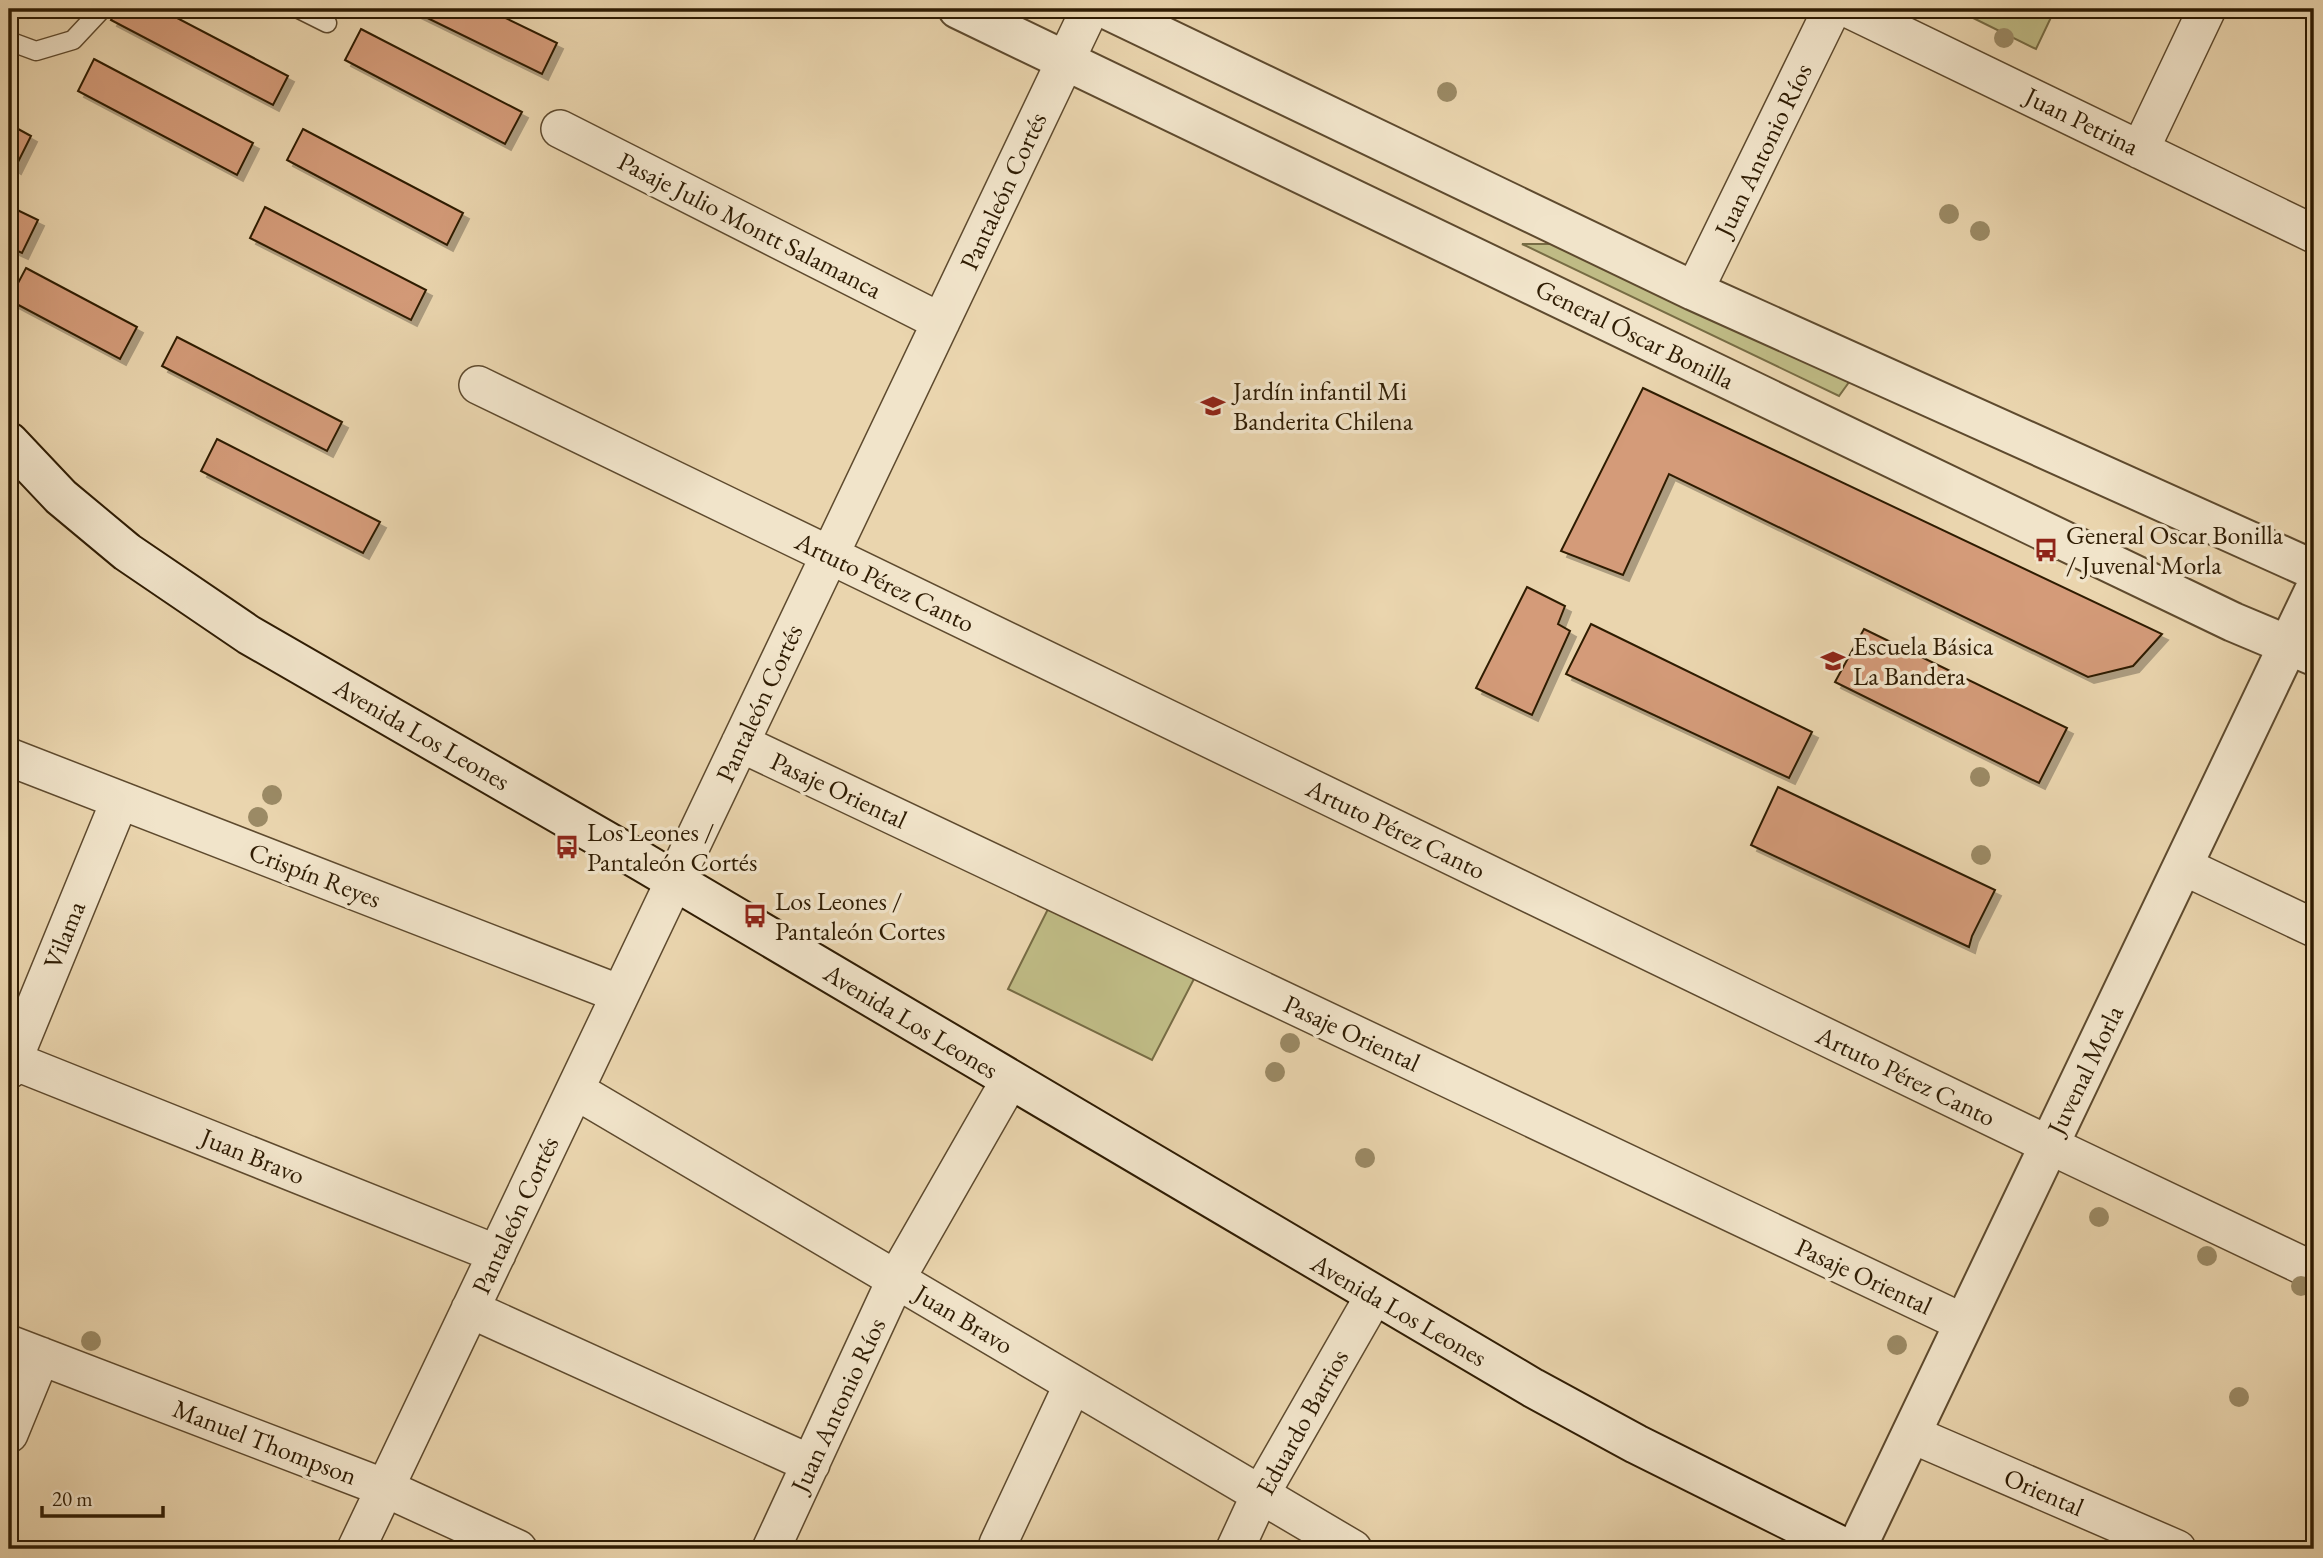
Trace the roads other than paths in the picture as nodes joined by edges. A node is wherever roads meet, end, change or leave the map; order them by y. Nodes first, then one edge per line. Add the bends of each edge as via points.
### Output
1 (102, 9) edge
2 (299, 9) edge
3 (958, 9) edge
4 (1090, 9) edge
5 (1106, 9) edge
6 (1832, 9) edge
7 (1849, 9) edge
8 (2207, 9) edge
9 (327, 23) dead end
10 (9, 41) edge
11 (1065, 60) junction
12 (560, 129) dead end
13 (2140, 150) junction
14 (2314, 234) edge
15 (1693, 291) junction
16 (941, 322) junction
17 (478, 385) dead end
18 (9, 442) edge
19 (830, 555) junction
20 (2314, 570) edge
21 (2314, 592) edge
22 (2302, 650) edge
23 (740, 743) junction
24 (9, 757) edge
25 (120, 800) junction
26 (2183, 866) junction
27 (675, 881) junction
28 (2314, 928) edge
29 (621, 994) junction
30 (10, 1063) edge
31 (1010, 1080) junction
32 (575, 1090) junction
33 (2049, 1145) junction
34 (497, 1254) junction
35 (2314, 1271) edge
36 (896, 1279) junction
37 (1374, 1296) junction
38 (470, 1309) junction
39 (1964, 1323) junction
40 (25, 1350) edge
41 (1073, 1384) junction
42 (9, 1434) edge
43 (1910, 1434) junction
44 (810, 1464) junction
45 (385, 1489) junction
46 (1261, 1495) junction
47 (998, 1544) dead end
48 (356, 1549) edge
49 (518, 1549) edge
50 (771, 1549) edge
51 (1235, 1549) edge
52 (1353, 1549) edge
53 (1847, 1549) edge
54 (1856, 1549) edge
55 (2177, 1549) edge

1 - 10 lane via 73,40 36,51
2 - 9 lane
3 - 11 street, General Óscar Bonilla
4 - 11 street, Pantaleón Cortés
5 - 15 street
6 - 15 street, Juan Antonio Ríos
7 - 13 street, Juan Petrina
8 - 13 street
11 - 16 street, Pantaleón Cortés
11 - 22 street, General Óscar Bonilla via 2233,622
12 - 16 street, Pasaje Julio Montt Salamanca
13 - 14 street, Juan Petrina
15 - 20 street
16 - 19 street, Pantaleón Cortés
17 - 19 street, Artuto Pérez Canto
18 - 27 street, Avenida Los Leones via 61,497 127,552 249,635
19 - 23 street, Pantaleón Cortés
19 - 33 street, Artuto Pérez Canto
21 - 22 street, Juvenal Morla
22 - 26 street, Juvenal Morla
23 - 27 street, Pantaleón Cortés
23 - 39 street, Pasaje Oriental
24 - 25 street, Crispín Reyes
25 - 29 street, Crispín Reyes
25 - 30 street, Vilama
26 - 28 street
26 - 33 street, Juvenal Morla
27 - 29 street, Pantaleón Cortés
27 - 31 street, Avenida Los Leones
29 - 32 street, Pantaleón Cortés
30 - 34 street, Juan Bravo
31 - 36 street, Juan Antonio Ríos
31 - 37 street, Avenida Los Leones
32 - 34 street, Pantaleón Cortés
32 - 36 street, Juan Bravo
33 - 35 street, Artuto Pérez Canto
33 - 39 street, Juvenal Morla
34 - 38 street, Pantaleón Cortés
36 - 41 street, Juan Bravo
36 - 44 street, Juan Antonio Ríos
37 - 46 street, Eduardo Barrios
37 - 53 street, Avenida Los Leones via 1636,1444
38 - 44 street
38 - 45 street, Pantaleón Cortés
39 - 43 street, Juvenal Morla
40 - 42 street
40 - 45 street, Manuel Thompson
41 - 46 street, Juan Bravo
41 - 47 street
43 - 54 street, Juvenal Morla
43 - 55 street, Oriental
44 - 50 street, Juan Antonio Ríos
45 - 48 street, Pantaleón Cortés
45 - 49 street, Manuel Thompson
46 - 51 street, Eduardo Barrios
46 - 52 street, Juan Bravo

